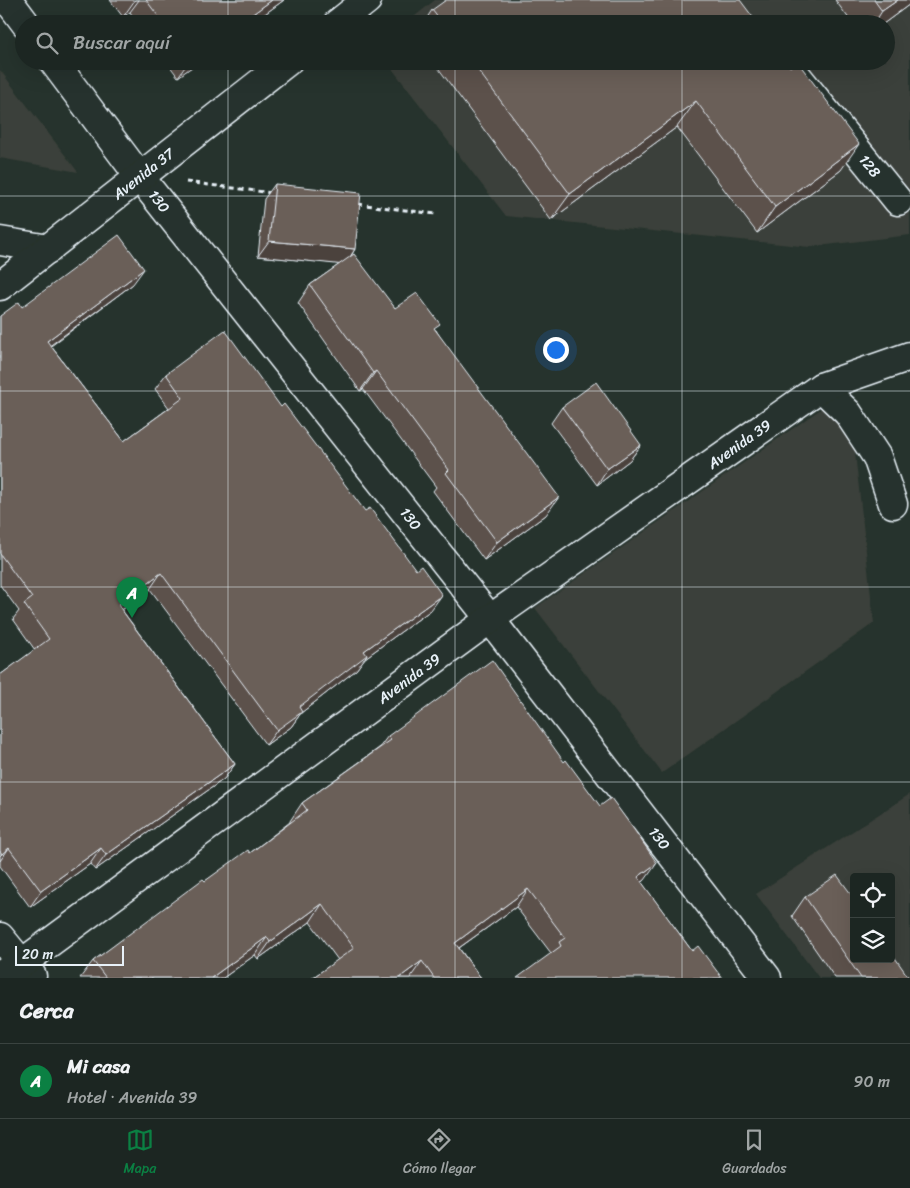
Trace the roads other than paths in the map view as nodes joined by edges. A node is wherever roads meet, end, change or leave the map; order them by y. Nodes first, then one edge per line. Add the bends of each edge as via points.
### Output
1 (8, 0) edge
2 (367, 0) edge
3 (19, 15) edge
4 (348, 15) edge
5 (61, 70) edge
6 (276, 70) edge
7 (792, 70) edge
8 (139, 176) junction
9 (898, 201) dead end
10 (0, 241) edge
11 (49, 249) junction
12 (0, 286) edge
13 (910, 356) edge
14 (821, 386) junction
15 (893, 504) dead end
16 (490, 620) junction
17 (0, 937) edge
18 (19, 972) edge
19 (767, 978) edge

1 - 3 street
2 - 4 street
5 - 8 street, 130
6 - 8 street, Avenida 37
7 - 9 street, 128
8 - 11 street, Avenida 37
8 - 16 street, 130
10 - 11 street
11 - 12 street, Avenida 37
13 - 14 street, Avenida 39
14 - 15 street via 848,414 877,457
14 - 16 street, Avenida 39
16 - 18 street, Avenida 39
16 - 19 street, 130
17 - 18 street

